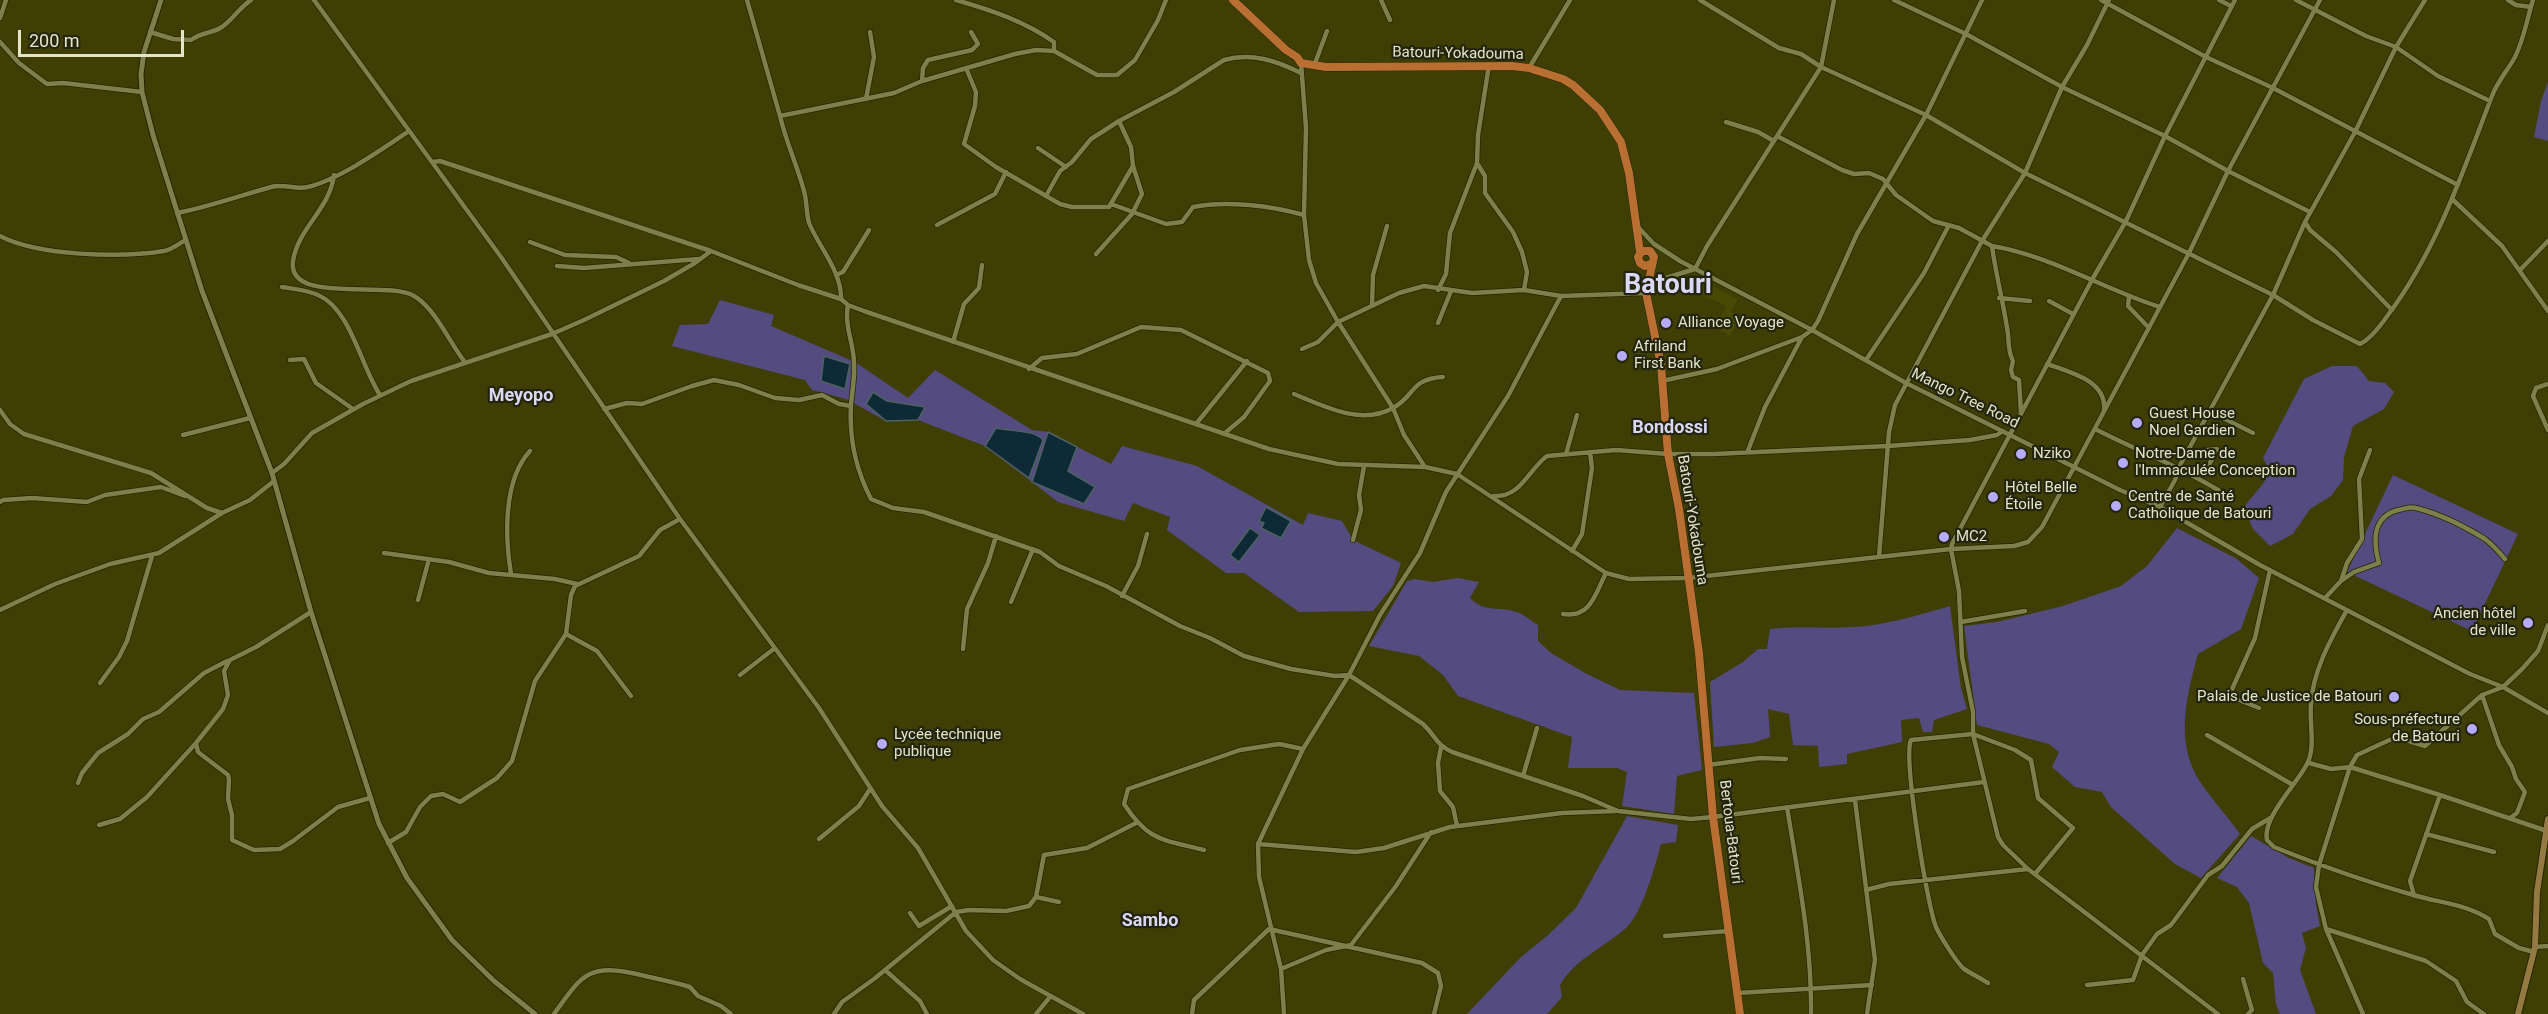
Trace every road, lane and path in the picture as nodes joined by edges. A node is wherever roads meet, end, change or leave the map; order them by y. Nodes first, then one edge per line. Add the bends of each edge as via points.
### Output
1 (6, 0) edge
2 (161, 0) edge
3 (251, 0) edge
4 (314, 0) edge
5 (747, 0) edge
6 (956, 0) edge
7 (1166, 0) edge
8 (1233, 0) edge
9 (1381, 0) edge
10 (1570, 0) edge
11 (1700, 0) edge
12 (1834, 0) edge
13 (1894, 0) edge
14 (1982, 0) edge
15 (2101, 0) edge
16 (2218, 0) edge
17 (2235, 0) edge
18 (2296, 0) edge
19 (2320, 0) edge
20 (2425, 0) edge
21 (2508, 0) edge
22 (2533, 0) edge
23 (2108, 2) edge
24 (2231, 6) junction
25 (2531, 6) junction
26 (2314, 10) junction
27 (0, 18) edge
28 (1390, 20) dead end
29 (1327, 31) dead end
30 (150, 32) junction
31 (870, 32) dead end
32 (971, 32) dead end
33 (1966, 34) junction
34 (0, 42) edge
35 (2396, 47) junction
36 (1054, 51) junction
37 (2206, 57) junction
38 (1301, 63) junction
39 (1489, 65) junction
40 (1314, 66) junction
41 (1821, 67) junction
42 (966, 68) junction
43 (1529, 68) junction
44 (1301, 73) junction
45 (922, 81) junction
46 (2062, 87) junction
47 (2273, 88) junction
48 (142, 92) junction
49 (866, 99) junction
50 (2490, 101) junction
51 (1926, 115) junction
52 (780, 116) junction
53 (1119, 121) junction
54 (1726, 122) dead end
55 (409, 131) junction
56 (2355, 132) junction
57 (2165, 136) junction
58 (1775, 138) junction
59 (1038, 148) dead end
60 (433, 162) junction
61 (1477, 163) junction
62 (1133, 166) junction
63 (1066, 167) junction
64 (2228, 171) junction
65 (1006, 172) junction
66 (2025, 173) junction
67 (334, 175) junction
68 (1887, 184) junction
69 (2458, 185) junction
70 (1046, 196) junction
71 (2452, 199) junction
72 (1111, 204) junction
73 (2310, 212) junction
74 (177, 213) junction
75 (1132, 214) junction
76 (1304, 215) junction
77 (2126, 221) junction
78 (2305, 222) junction
79 (937, 225) dead end
80 (1949, 225) junction
81 (1387, 226) dead end
82 (1637, 229) junction
83 (869, 230) dead end
84 (0, 236) edge
85 (184, 241) junction
86 (2548, 241) edge
87 (530, 242) dead end
88 (1982, 242) junction
89 (1992, 246) junction
90 (711, 251) junction
91 (1650, 251) junction
92 (1640, 252) junction
93 (1096, 254) dead end
94 (2189, 254) junction
95 (702, 258) junction
96 (631, 265) junction
97 (982, 265) dead end
98 (1647, 265) junction
99 (556, 266) dead end
100 (1695, 269) junction
101 (2521, 269) junction
102 (836, 274) junction
103 (2093, 278) junction
104 (282, 287) dead end
105 (1438, 290) junction
106 (1524, 290) junction
107 (1450, 291) junction
108 (1646, 293) junction
109 (2273, 295) junction
110 (1561, 296) junction
111 (2129, 297) junction
112 (2000, 298) junction
113 (841, 299) junction
114 (2030, 301) dead end
115 (2049, 301) dead end
116 (848, 305) junction
117 (1372, 305) junction
118 (2160, 307) junction
119 (2392, 310) junction
120 (2548, 311) edge
121 (2073, 314) junction
122 (1338, 322) junction
123 (1438, 323) dead end
124 (2149, 328) junction
125 (1812, 330) junction
126 (552, 334) junction
127 (1802, 337) junction
128 (953, 342) junction
129 (1302, 349) dead end
130 (290, 360) dead end
131 (1866, 360) junction
132 (1247, 361) junction
133 (465, 362) junction
134 (2047, 364) junction
135 (1029, 369) junction
136 (1443, 377) dead end
137 (1662, 381) junction
138 (1906, 383) junction
139 (2548, 384) edge
140 (1294, 394) dead end
141 (380, 396) junction
142 (851, 406) junction
143 (1393, 408) junction
144 (353, 409) junction
145 (604, 409) junction
146 (0, 410) edge
147 (2209, 411) junction
148 (2021, 413) junction
149 (2103, 414) junction
150 (1577, 415) dead end
151 (250, 418) junction
152 (1197, 424) junction
153 (2095, 429) junction
154 (2548, 430) edge
155 (2003, 431) junction
156 (1225, 433) junction
157 (2253, 433) dead end
158 (2011, 434) junction
159 (183, 435) dead end
160 (1888, 446) junction
161 (2370, 450) dead end
162 (530, 451) dead end
163 (1590, 452) junction
164 (2188, 452) junction
165 (1747, 453) junction
166 (1566, 454) junction
167 (1668, 454) junction
168 (1364, 466) junction
169 (1425, 467) junction
170 (2073, 467) junction
171 (2179, 467) junction
172 (272, 473) junction
173 (1457, 474) junction
174 (2195, 475) junction
175 (274, 481) junction
176 (1488, 495) junction
177 (1509, 495) junction
178 (2228, 496) dead end
179 (191, 498) junction
180 (0, 502) edge
181 (1507, 507) junction
182 (2160, 507) junction
183 (222, 513) junction
184 (680, 519) junction
185 (1147, 534) dead end
186 (996, 536) junction
187 (1353, 540) dead end
188 (1033, 549) junction
189 (1951, 549) junction
190 (1572, 551) junction
191 (384, 554) dead end
192 (152, 556) junction
193 (1879, 557) junction
194 (429, 559) junction
195 (2505, 559) dead end
196 (2270, 570) junction
197 (1606, 573) junction
198 (511, 574) junction
199 (1688, 578) junction
200 (2341, 581) junction
201 (577, 584) junction
202 (1122, 596) junction
203 (2325, 598) junction
204 (418, 600) dead end
205 (1011, 602) dead end
206 (0, 610) edge
207 (2348, 610) junction
208 (2025, 611) dead end
209 (311, 612) junction
210 (1563, 614) dead end
211 (1960, 622) junction
212 (2548, 625) edge
213 (566, 634) junction
214 (775, 648) junction
215 (963, 649) dead end
216 (1699, 654) joint
217 (230, 660) junction
218 (740, 675) dead end
219 (1349, 675) junction
220 (100, 683) dead end
221 (2503, 687) junction
222 (2482, 695) junction
223 (631, 696) dead end
224 (2259, 708) dead end
225 (2548, 713) edge
226 (1537, 728) dead end
227 (1973, 734) junction
228 (2207, 735) dead end
229 (196, 743) junction
230 (1442, 747) junction
231 (1304, 749) junction
232 (1786, 759) dead end
233 (2308, 762) junction
234 (1708, 765) junction
235 (2350, 767) junction
236 (1523, 776) junction
237 (1984, 782) junction
238 (78, 783) dead end
239 (2293, 785) junction
240 (870, 789) junction
241 (1913, 792) junction
242 (2440, 795) junction
243 (370, 798) junction
244 (1855, 800) junction
245 (1787, 807) junction
246 (1618, 811) junction
247 (2274, 816) junction
248 (1713, 817) junction
249 (2510, 818) junction
250 (2548, 819) edge
251 (1136, 823) junction
252 (99, 825) dead end
253 (1457, 826) junction
254 (1431, 831) junction
255 (2547, 831) edge
256 (2426, 834) junction
257 (819, 839) dead end
258 (388, 843) junction
259 (1258, 844) junction
260 (1204, 850) dead end
261 (2494, 852) dead end
262 (2319, 865) junction
263 (2028, 868) junction
264 (2035, 874) junction
265 (1924, 880) junction
266 (1866, 890) junction
267 (2414, 896) junction
268 (1036, 897) junction
269 (1059, 902) dead end
270 (952, 906) junction
271 (956, 912) junction
272 (910, 913) dead end
273 (1269, 929) junction
274 (2326, 929) junction
275 (1729, 931) junction
276 (1665, 936) dead end
277 (1351, 945) junction
278 (2548, 946) edge
279 (2535, 949) junction
280 (2142, 955) junction
281 (1281, 969) junction
282 (885, 970) junction
283 (2243, 979) dead end
284 (1988, 983) dead end
285 (2087, 985) dead end
286 (1872, 986) junction
287 (1812, 987) junction
288 (1737, 993) junction
289 (1050, 997) junction
290 (535, 1014) edge
291 (554, 1014) edge
292 (731, 1014) edge
293 (834, 1014) edge
294 (927, 1014) edge
295 (1036, 1014) edge
296 (1083, 1014) edge
297 (1192, 1014) edge
298 (1284, 1014) edge
299 (1434, 1014) edge
300 (1740, 1014) edge
301 (1811, 1014) edge
302 (1867, 1014) edge
303 (2218, 1014) edge
304 (2248, 1014) edge
305 (2363, 1014) edge
306 (2484, 1014) edge
307 (2518, 1014) edge

1 - 27 street
2 - 30 street
3 - 30 street via 221,27 191,40
4 - 55 street
5 - 52 street
6 - 36 street via 1032,27 1054,42
7 - 36 street via 1135,60 1117,75 1097,75
8 - 38 highway, Batouri-Yokadouma
9 - 28 street
10 - 43 street
11 - 41 street via 1779,48 1801,54
12 - 41 street
13 - 33 street
14 - 33 street
15 - 23 street
16 - 24 street
17 - 24 street
18 - 26 street
19 - 26 street
20 - 35 street
21 - 25 street
22 - 25 street
23 - 37 street
23 - 46 street
24 - 37 street
25 - 50 street via 2514,58
26 - 35 street
26 - 47 street
29 - 40 street
30 - 48 street via 142,63
31 - 49 street via 874,57
32 - 45 street via 977,46 928,60
33 - 46 street
33 - 51 street
34 - 48 street via 47,84 63,82
35 - 50 street via 2438,76
35 - 56 street
36 - 42 street via 1032,50
37 - 47 street
37 - 57 street
38 - 40 highway, Batouri-Yokadouma
38 - 44 street
39 - 40 highway, Batouri-Yokadouma
39 - 43 highway, Batouri-Yokadouma
39 - 61 street
41 - 51 street
41 - 58 street
42 - 45 street
42 - 65 street via 976,92 964,144
43 - 82 highway, Batouri-Yokadouma via 1573,85 1614,129 1626,155
44 - 53 street via 1269,59 1224,60
44 - 76 street via 1306,128
45 - 49 street
46 - 57 street
46 - 66 street
47 - 56 street
47 - 64 street
48 - 74 street
49 - 52 street
50 - 69 street
51 - 66 street
51 - 68 street
52 - 102 street via 805,193 810,223
53 - 62 street via 1131,147
53 - 63 street via 1091,139
54 - 58 street
55 - 60 street
55 - 67 street via 357,165
56 - 69 street
56 - 73 street
57 - 64 street
57 - 77 street
58 - 68 street via 1842,170 1869,173
58 - 100 street
59 - 63 street
60 - 90 street via 440,161
60 - 126 street
61 - 105 street via 1450,233 1446,274
61 - 106 street via 1485,176 1485,193 1513,232 1522,252 1527,272
62 - 72 street
62 - 75 street via 1142,194
63 - 70 street
64 - 73 street
64 - 94 street
65 - 70 street
65 - 79 street via 995,194
66 - 77 street
66 - 88 street
67 - 74 street via 304,188 276,186
67 - 133 street via 330,194 298,242 292,264 294,275 316,286 381,288 416,296
68 - 80 street via 1933,221
68 - 125 street via 1852,244
69 - 71 street
70 - 72 street via 1069,206 1103,208
71 - 101 street
71 - 119 street
72 - 75 street
73 - 78 street
74 - 85 street
75 - 76 street via 1166,224 1182,222 1193,207 1207,204 1281,208
75 - 93 street
76 - 122 street via 1316,283
77 - 94 street
77 - 103 street
78 - 109 street
78 - 119 street
80 - 88 street
80 - 131 street via 1924,273
81 - 117 street via 1373,275
82 - 91 highway, Batouri-Yokadouma
82 - 92 highway, Batouri-Yokadouma
82 - 100 street, Mango Tree Road
83 - 102 street via 843,272
84 - 85 street via 12,243 47,251 119,255 166,251
85 - 151 street
86 - 101 street
87 - 96 street via 565,255 616,257
88 - 89 street
88 - 138 street
89 - 103 street via 2022,252
89 - 112 street
90 - 95 street
90 - 113 street
91 - 92 highway
91 - 98 highway via 1654,256
92 - 98 highway via 1638,259
94 - 109 street
94 - 118 street
95 - 96 street
95 - 126 street via 664,281
96 - 99 street
97 - 128 street via 979,288 964,304
98 - 108 highway, Batouri-Yokadouma via 1652,271
100 - 108 street via 1659,280
100 - 125 street, Mango Tree Road
101 - 120 street
102 - 113 street
103 - 111 street
103 - 121 street
104 - 141 street via 315,293 328,301 353,336
105 - 107 street
105 - 117 street via 1424,286
106 - 107 street
106 - 110 street
107 - 123 street
108 - 110 street
108 - 137 highway, Batouri-Yokadouma
109 - 119 street via 2360,344
109 - 147 street
110 - 173 street via 1508,396
111 - 118 street
111 - 124 street via 2128,306
112 - 114 street
112 - 148 street via 2013,361 2011,370 2019,380
113 - 116 street
115 - 121 street
116 - 128 street
116 - 142 street via 846,327 854,364
117 - 122 street
118 - 124 street
121 - 134 street
122 - 129 street via 1318,342
122 - 143 street
124 - 149 street
125 - 127 street
125 - 131 street, Mango Tree Road
126 - 133 street
126 - 145 street
127 - 137 street via 1717,369
127 - 165 street via 1765,406
128 - 135 street
130 - 144 street via 304,359 316,383
131 - 138 street, Mango Tree Road
132 - 135 street via 1181,330 1142,327 1077,354 1042,358
132 - 152 street
132 - 156 street via 1268,373 1270,381 1244,417
133 - 141 street
134 - 148 street
134 - 149 street via 2098,387 2105,399
135 - 152 street
136 - 143 street via 1426,378
137 - 167 highway, Batouri-Yokadouma
138 - 155 street, Mango Tree Road
138 - 160 street via 1893,413
139 - 154 street via 2536,388 2534,396
140 - 143 street via 1356,417
141 - 144 street
142 - 145 street via 822,395 799,400 775,398 714,380 642,404
142 - 186 street via 855,456 872,499
143 - 169 street via 1404,435
144 - 172 street via 312,433
145 - 184 street
146 - 179 street via 24,434 151,473
147 - 157 street
147 - 164 street
148 - 158 street
149 - 153 street
150 - 166 street
151 - 159 street
151 - 172 street
152 - 156 street
153 - 170 street
153 - 171 street via 2151,458
155 - 158 street, Mango Tree Road
155 - 160 street via 1970,440
156 - 168 street via 1269,449
158 - 170 street, Mango Tree Road
158 - 189 street
160 - 165 street
160 - 193 street
161 - 200 street via 2358,479 2362,536
162 - 198 street via 520,466 510,503
163 - 166 street
163 - 167 street
163 - 190 street via 1592,468 1582,534
164 - 171 street
164 - 174 street via 2217,449 2205,473
165 - 167 street
166 - 177 street via 1548,456
167 - 199 highway, Batouri-Yokadouma
168 - 169 street
168 - 187 street via 1359,495 1361,510
169 - 173 street
170 - 182 street, Mango Tree Road
170 - 189 street via 2042,527 2028,542
171 - 174 street
171 - 182 street
172 - 175 street
173 - 176 street
173 - 219 street via 1420,553 1380,615
174 - 178 street
175 - 183 street via 249,500
175 - 209 street
176 - 177 street
176 - 181 street
177 - 181 street
179 - 180 street via 161,487 105,495 87,502 32,498
179 - 183 street
181 - 190 street
182 - 196 street, Mango Tree Road
183 - 192 street
184 - 201 street via 660,530 639,556
184 - 214 street
185 - 202 street via 1138,566
186 - 188 street
186 - 215 street via 967,609
188 - 202 street
188 - 205 street
189 - 193 street
189 - 211 street
190 - 197 street
191 - 194 street
192 - 206 street via 110,564
192 - 220 street via 127,641
193 - 199 street
194 - 198 street
194 - 204 street
195 - 200 street via 2487,540 2414,507 2390,512 2381,519 2374,539 2379,563
196 - 203 street, Mango Tree Road
196 - 224 street via 2255,638 2229,696
197 - 199 street via 1629,579
197 - 210 street via 1584,611
198 - 201 street
199 - 216 highway, Batouri-Yokadouma
200 - 203 street
201 - 213 street via 571,595
202 - 219 street via 1244,656 1291,669
203 - 207 street, Mango Tree Road
207 - 221 street, Mango Tree Road via 2470,674
207 - 233 street via 2316,678 2310,705
208 - 211 street
209 - 217 street
209 - 243 street
211 - 227 street
212 - 221 street via 2538,651
213 - 223 street via 597,651
213 - 258 street via 535,681 512,761 497,778 460,802 443,794 431,796 406,832
214 - 218 street
214 - 240 street
216 - 234 highway, Bertoua-Batouri
217 - 229 street via 224,671 226,704
217 - 238 street via 204,673 159,712 143,719 98,753
219 - 230 street via 1423,724
219 - 231 street
221 - 222 street
221 - 225 street, Mango Tree Road
222 - 235 street via 2425,746 2396,737 2357,755
222 - 249 street via 2499,745 2525,792 2517,813
226 - 236 street
227 - 237 street
227 - 241 street via 1911,740
227 - 264 street via 2028,757 2038,798 2073,826
228 - 239 street
229 - 243 street via 198,752 228,775 232,840 247,849 280,849 338,807
229 - 252 street via 120,819
230 - 236 street
230 - 253 street via 1438,763 1440,791 1453,807
231 - 251 street via 1279,744 1240,750 1128,789 1124,804
231 - 259 street
232 - 234 street
233 - 235 street via 2331,769
233 - 239 street
234 - 248 highway, Bertoua-Batouri
235 - 242 street
235 - 262 street
236 - 246 street
237 - 241 street
237 - 263 street via 1998,837
239 - 247 street
240 - 257 street via 860,806
240 - 270 street via 918,848
241 - 244 street
241 - 265 street
242 - 249 street
242 - 256 street
243 - 258 street
244 - 245 street
244 - 266 street
245 - 248 street
245 - 287 street via 1803,898
246 - 248 street via 1691,819
246 - 253 street via 1562,813
247 - 262 street via 2267,827 2267,840
247 - 280 street via 2252,829 2222,866 2208,875 2171,925 2157,934
248 - 275 highway, Bertoua-Batouri
249 - 255 street
250 - 255 main road
251 - 260 street via 1152,837
251 - 268 street via 1087,848 1044,855
253 - 254 street
254 - 259 street via 1384,848 1356,852
254 - 277 street
255 - 279 main road via 2537,892
256 - 261 street
256 - 267 street via 2410,881
258 - 290 street via 407,878 452,940
259 - 273 street via 1259,877
262 - 267 street
262 - 274 street via 2317,897
263 - 264 street
263 - 265 street
264 - 280 street
265 - 266 street
265 - 284 street via 1936,927 1962,968
266 - 286 street via 1875,960
267 - 279 street via 2442,900 2480,914 2489,920 2495,934 2519,948
268 - 269 street
268 - 271 street via 1029,906 1006,911
270 - 271 street
270 - 272 street via 920,926
271 - 282 street
271 - 289 street via 966,931 993,960
273 - 277 street
273 - 281 street
273 - 297 street via 1194,1000
274 - 305 street
274 - 306 street via 2426,961 2456,981 2467,1002
275 - 276 street
275 - 288 highway, Bertoua-Batouri
277 - 281 street via 1326,950
277 - 299 street via 1422,963 1438,973 1441,986
278 - 279 street
279 - 307 main road
280 - 285 street via 2133,980
280 - 303 street
281 - 298 street
282 - 293 street via 842,1002
282 - 294 street via 921,1001
283 - 304 street via 2252,1010
286 - 287 street
286 - 302 street
287 - 288 street
287 - 301 street
288 - 300 highway, Bertoua-Batouri
289 - 295 street
289 - 296 street
291 - 292 street via 580,981 602,968 690,987 698,996

